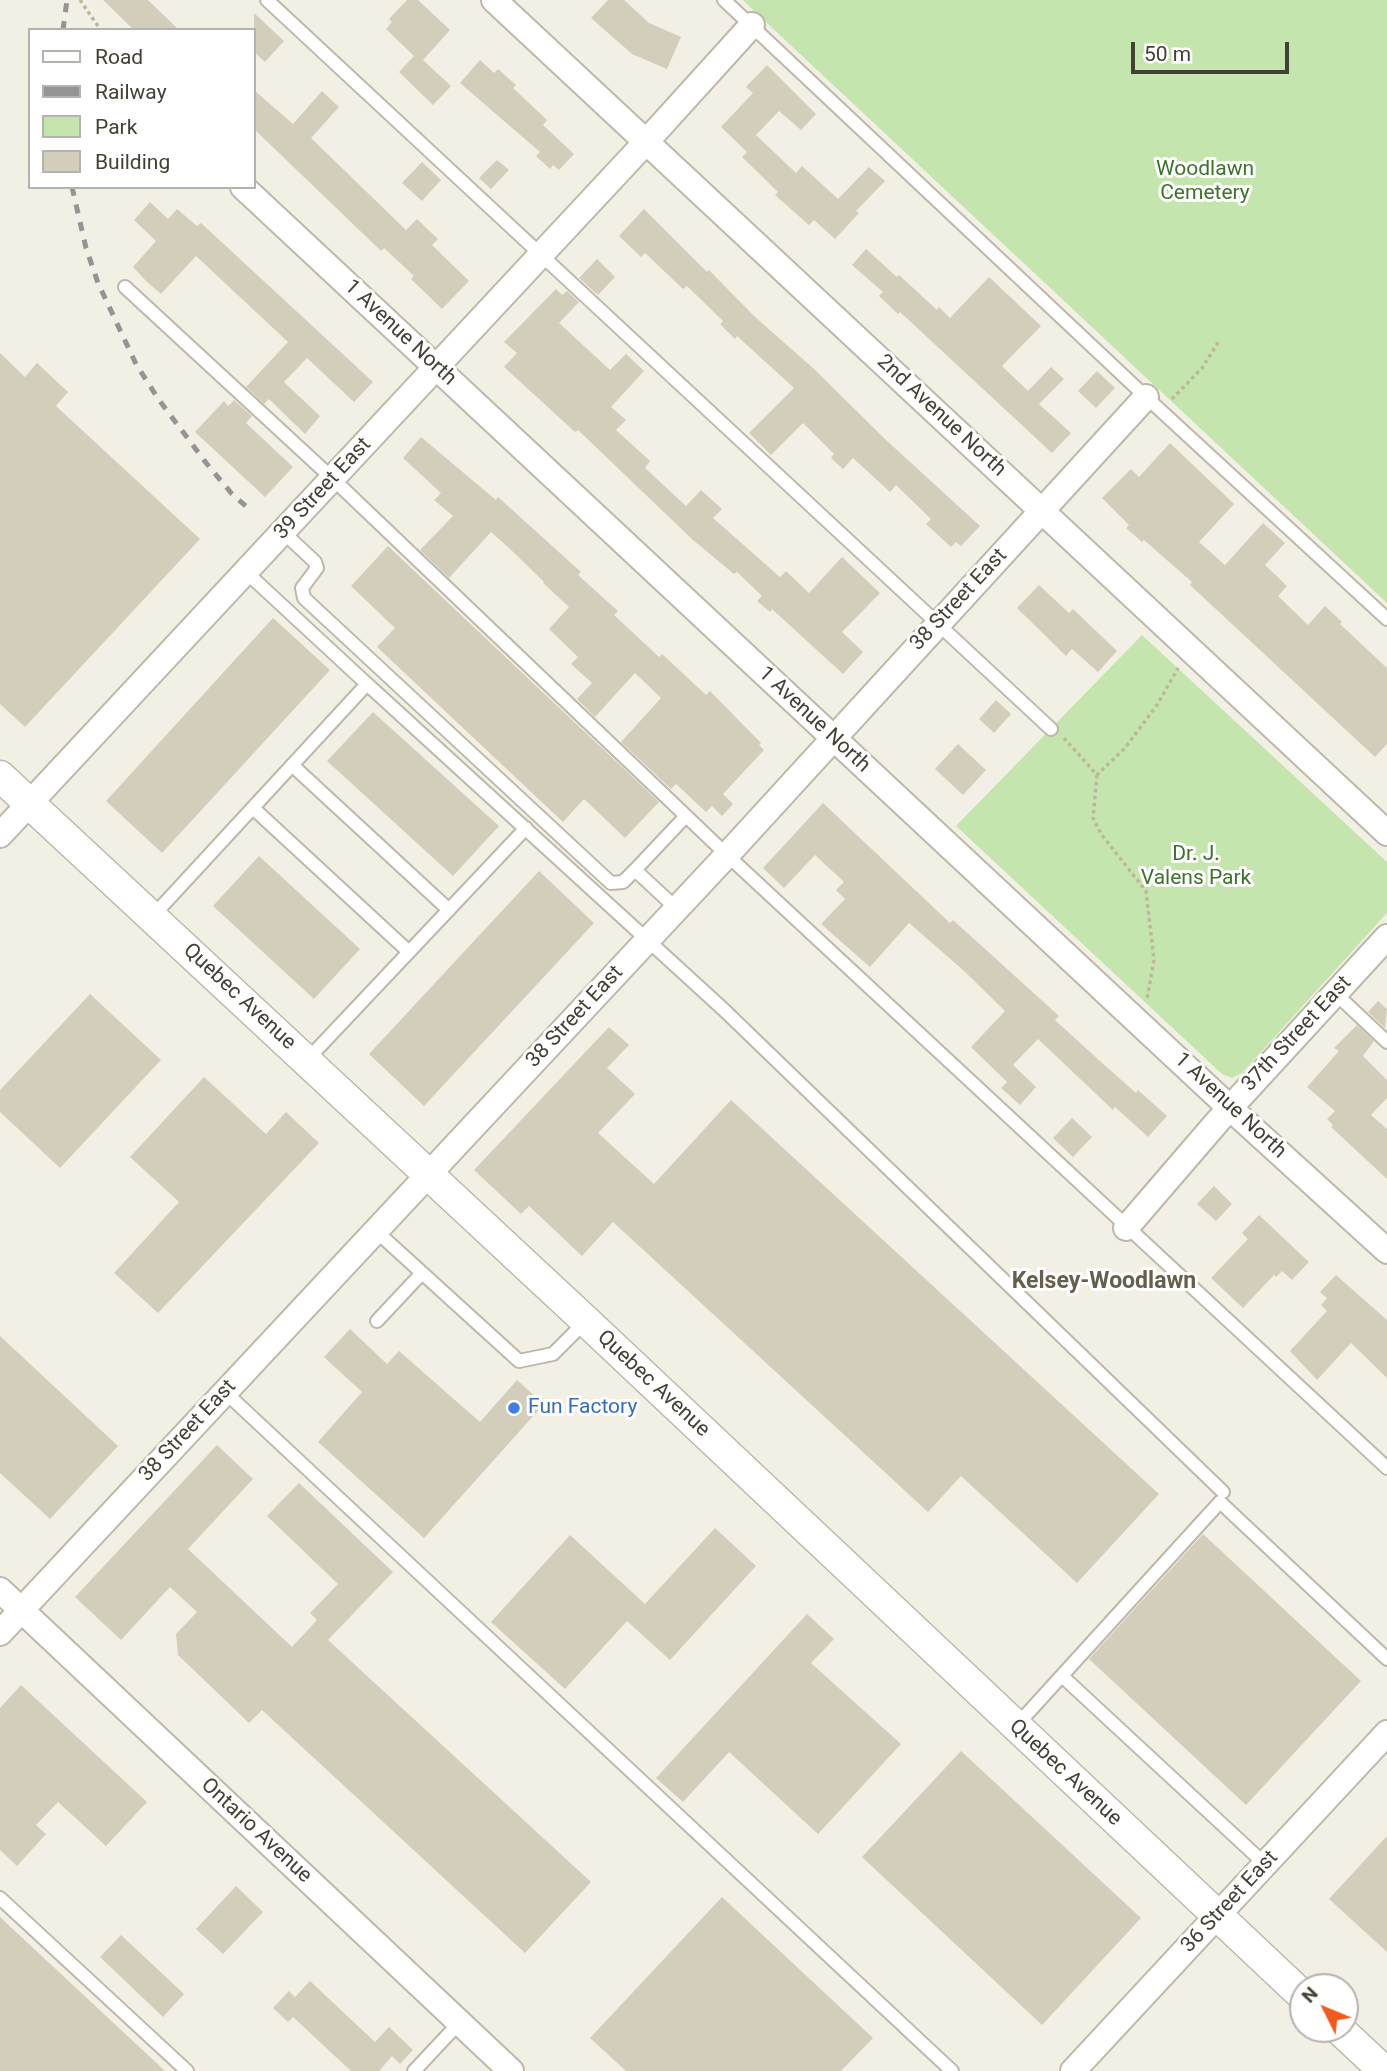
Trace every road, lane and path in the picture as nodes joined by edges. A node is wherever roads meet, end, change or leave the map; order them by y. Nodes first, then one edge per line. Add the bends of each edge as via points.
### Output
1 (80, 0) edge
2 (267, 0) edge
3 (494, 0) edge
4 (724, 0) edge
5 (752, 25) junction
6 (98, 28) edge
7 (646, 142) junction
8 (245, 189) edge
9 (541, 255) junction
10 (125, 287) dead end
11 (1219, 341) dead end
12 (436, 368) junction
13 (1154, 404) junction
14 (333, 480) junction
15 (1042, 510) junction
16 (283, 532) junction
17 (246, 572) junction
18 (1387, 620) edge
19 (937, 624) junction
20 (1180, 664) dead end
21 (367, 684) junction
22 (1051, 729) joint
23 (833, 738) junction
24 (292, 765) junction
25 (1097, 775) junction
26 (0, 776) edge
27 (30, 804) junction
28 (253, 808) junction
29 (686, 816) junction
30 (526, 828) junction
31 (1387, 833) edge
32 (0, 835) edge
33 (726, 855) junction
34 (635, 870) junction
35 (676, 908) junction
36 (449, 910) junction
37 (152, 917) junction
38 (1387, 937) edge
39 (648, 938) junction
40 (409, 952) junction
41 (1335, 993) junction
42 (1146, 1007) dead end
43 (1387, 1042) edge
44 (307, 1061) junction
45 (1230, 1108) junction
46 (429, 1174) junction
47 (1126, 1228) junction
48 (376, 1231) junction
49 (1387, 1251) edge
50 (422, 1273) junction
51 (377, 1321) dead end
52 (586, 1321) junction
53 (225, 1392) junction
54 (1387, 1468) edge
55 (1223, 1492) dead end
56 (0, 1590) edge
57 (21, 1610) junction
58 (0, 1633) edge
59 (1387, 1659) edge
60 (1062, 1676) junction
61 (1016, 1727) junction
62 (1387, 1733) edge
63 (1266, 1865) junction
64 (0, 1898) edge
65 (1217, 1916) junction
66 (1289, 1983) edge
67 (460, 2022) junction
68 (1354, 2043) edge
69 (187, 2071) edge
70 (414, 2071) edge
71 (511, 2071) edge
72 (952, 2071) edge
73 (1073, 2071) edge
74 (1384, 2071) edge

1 - 6 path
2 - 9 lane
3 - 7 street, 2nd Avenue North
4 - 5 lane
5 - 7 street, 39 Street East
5 - 13 lane
7 - 9 street, 39 Street East
7 - 15 street, 2nd Avenue North
8 - 12 street, 1 Avenue North
9 - 12 street, 39 Street East
9 - 19 lane
10 - 14 lane
11 - 13 path via 1202,368
12 - 14 street, 39 Street East
12 - 23 street, 1 Avenue North
13 - 15 street, 38 Street East
13 - 18 lane
14 - 16 street, 39 Street East
14 - 29 lane
15 - 19 street, 38 Street East
15 - 31 street, 2nd Avenue North
16 - 17 street, 39 Street East
16 - 34 lane via 317,568 302,588 304,598 611,883 623,883
17 - 21 lane
17 - 27 street, 39 Street East
19 - 22 lane
19 - 23 street, 38 Street East
20 - 25 path via 1125,748
21 - 24 lane
21 - 30 lane
22 - 25 path via 1065,738
23 - 33 street, 38 Street East
23 - 45 street, 1 Avenue North
24 - 28 lane
24 - 36 lane
25 - 42 path via 1093,818 1146,891 1154,960
26 - 27 street, Quebec Avenue
27 - 32 street, 39 Street East
27 - 37 street, Quebec Avenue
28 - 37 lane
28 - 40 lane
29 - 33 lane
29 - 34 lane
30 - 36 lane
30 - 39 lane
33 - 35 street, 38 Street East
33 - 47 lane
34 - 35 lane
35 - 39 street, 38 Street East
36 - 40 lane
37 - 44 street, Quebec Avenue
38 - 41 street, 37th Street East
39 - 46 street, 38 Street East
39 - 55 lane
40 - 44 lane
41 - 43 lane
41 - 45 street, 37th Street East
44 - 46 street, Quebec Avenue
45 - 47 street, 37th Street East
45 - 49 street, 1 Avenue North
46 - 48 street, 38 Street East
46 - 52 street, Quebec Avenue
47 - 54 lane
48 - 50 lane
48 - 53 street, 38 Street East
50 - 51 lane
50 - 52 lane via 519,1360 553,1354
52 - 61 street, Quebec Avenue
53 - 57 street, 38 Street East
53 - 72 lane
56 - 57 street, Ontario Avenue
57 - 58 street, 38 Street East
57 - 67 street, Ontario Avenue
59 - 60 lane via 1220,1502
60 - 61 lane
60 - 63 lane
61 - 65 street, Quebec Avenue
62 - 63 street, 36 Street East
63 - 65 street, 36 Street East
64 - 69 lane
65 - 66 street, Quebec Avenue
65 - 73 street, 36 Street East
67 - 70 lane
67 - 71 street, Ontario Avenue
68 - 74 street

